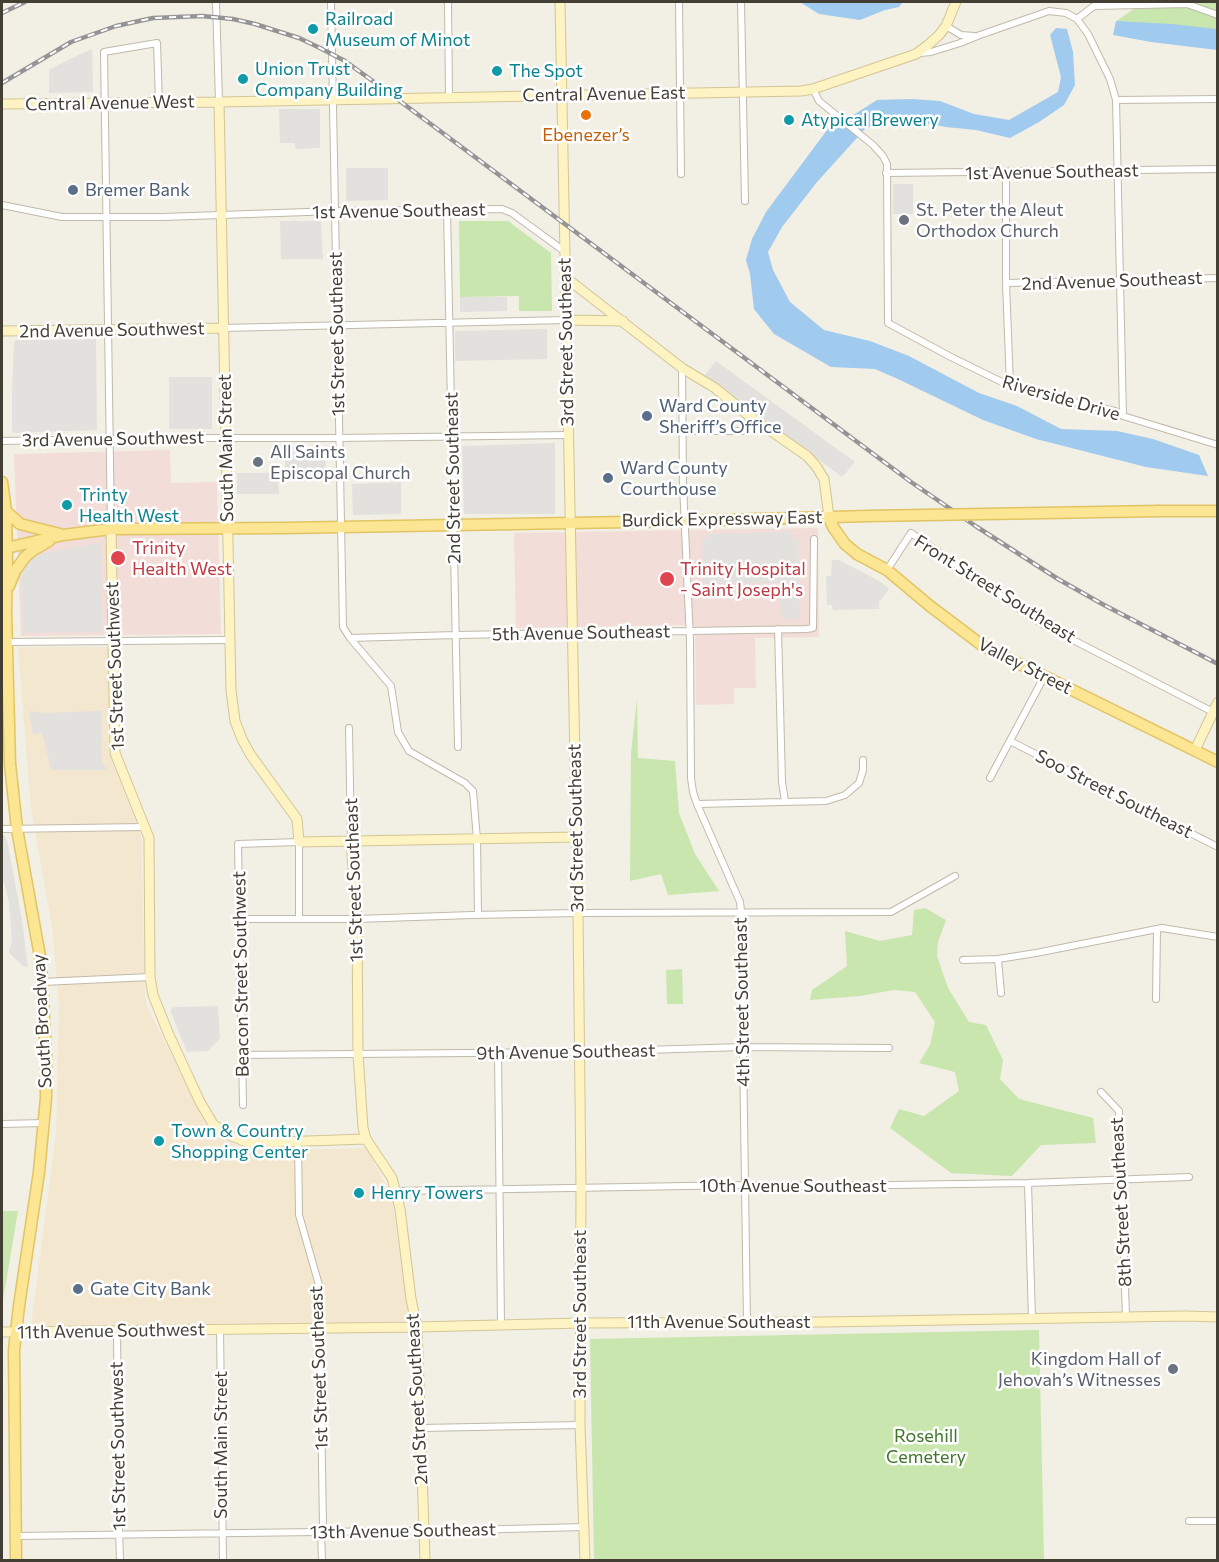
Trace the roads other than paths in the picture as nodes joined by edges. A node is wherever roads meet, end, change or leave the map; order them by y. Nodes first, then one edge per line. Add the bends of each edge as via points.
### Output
1 (216, 2) edge
2 (331, 2) edge
3 (448, 2) edge
4 (560, 2) edge
5 (679, 2) edge
6 (741, 2) edge
7 (956, 2) edge
8 (1218, 15) edge
9 (1077, 19) junction
10 (945, 26) junction
11 (980, 34) junction
12 (916, 54) junction
13 (813, 89) junction
14 (743, 92) junction
15 (680, 93) junction
16 (561, 95) junction
17 (449, 97) junction
18 (1218, 99) edge
19 (333, 100) junction
20 (1116, 100) junction
21 (159, 102) junction
22 (219, 102) junction
23 (104, 103) junction
24 (2, 104) edge
25 (1218, 169) edge
26 (1116, 171) junction
27 (1006, 172) junction
28 (886, 173) junction
29 (681, 174) dead end
30 (745, 201) dead end
31 (2, 205) edge
32 (447, 210) junction
33 (336, 211) junction
34 (221, 214) junction
35 (106, 217) junction
36 (564, 251) junction
37 (565, 277) junction
38 (1218, 278) edge
39 (1120, 281) junction
40 (1006, 284) junction
41 (566, 320) junction
42 (623, 321) junction
43 (449, 323) junction
44 (338, 325) junction
45 (223, 328) junction
46 (107, 330) junction
47 (2, 331) edge
48 (682, 368) junction
49 (1010, 386) junction
50 (748, 415) junction
51 (1123, 416) junction
52 (682, 431) junction
53 (568, 435) junction
54 (452, 436) junction
55 (225, 437) junction
56 (338, 438) junction
57 (110, 439) junction
58 (2, 441) edge
59 (1218, 445) edge
60 (2, 482) edge
61 (6, 511) junction
62 (1218, 511) edge
63 (829, 517) junction
64 (685, 521) junction
65 (570, 523) junction
66 (453, 525) junction
67 (341, 526) junction
68 (227, 528) junction
69 (111, 529) junction
70 (63, 535) junction
71 (813, 539) dead end
72 (4, 548) edge
73 (887, 570) junction
74 (4, 589) edge
75 (778, 630) junction
76 (690, 631) junction
77 (572, 633) junction
78 (456, 635) junction
79 (350, 638) junction
80 (230, 640) junction
81 (114, 641) junction
82 (7, 642) junction
83 (1044, 677) junction
84 (1218, 702) edge
85 (1213, 712) junction
86 (349, 728) dead end
87 (1010, 741) junction
88 (458, 747) dead end
89 (1195, 750) junction
90 (863, 760) dead end
91 (1218, 762) edge
92 (990, 778) dead end
93 (785, 801) junction
94 (697, 804) junction
95 (145, 827) junction
96 (2, 829) edge
97 (17, 829) junction
98 (576, 837) junction
99 (477, 839) junction
100 (299, 842) junction
101 (351, 842) junction
102 (1218, 847) edge
103 (955, 876) dead end
104 (741, 911) junction
105 (578, 913) junction
106 (478, 915) junction
107 (299, 918) junction
108 (240, 919) junction
109 (357, 919) junction
110 (1156, 929) junction
111 (1218, 937) edge
112 (998, 959) junction
113 (963, 960) dead end
114 (150, 977) junction
115 (42, 982) junction
116 (1001, 993) dead end
117 (1156, 999) dead end
118 (743, 1047) junction
119 (889, 1048) dead end
120 (579, 1052) junction
121 (498, 1053) junction
122 (358, 1054) junction
123 (242, 1055) junction
124 (1101, 1092) dead end
125 (243, 1104) dead end
126 (44, 1123) junction
127 (2, 1124) edge
128 (366, 1139) junction
129 (298, 1141) junction
130 (1189, 1178) dead end
131 (1122, 1180) junction
132 (1028, 1183) junction
133 (745, 1185) junction
134 (580, 1188) junction
135 (500, 1190) junction
136 (396, 1191) junction
137 (1126, 1317) junction
138 (1218, 1317) edge
139 (1032, 1319) junction
140 (747, 1322) junction
141 (581, 1323) junction
142 (501, 1325) junction
143 (417, 1327) junction
144 (320, 1328) junction
145 (220, 1329) junction
146 (117, 1331) junction
147 (2, 1332) edge
148 (16, 1332) junction
149 (580, 1425) junction
150 (420, 1428) junction
151 (1189, 1521) dead end
152 (1218, 1521) edge
153 (584, 1527) junction
154 (424, 1531) junction
155 (321, 1532) junction
156 (222, 1534) junction
157 (120, 1535) junction
158 (16, 1536) junction
159 (16, 1560) edge
160 (120, 1560) edge
161 (223, 1560) edge
162 (322, 1560) edge
163 (425, 1560) edge
164 (585, 1560) edge

1 - 22 street
2 - 19 street, 1st Street Southeast
3 - 17 street
4 - 16 street, 3rd Street Southeast
5 - 15 street
6 - 14 street
7 - 10 street
8 - 9 street via 1186,4 1094,6
9 - 11 street, Central Avenue East via 1066,13 1049,12
9 - 20 street via 1110,80
10 - 11 street, Central Avenue East via 961,35
10 - 12 street
11 - 12 street, Central Avenue East
12 - 13 street, Central Avenue East
13 - 14 street, Central Avenue East
13 - 28 street via 819,101 883,156
14 - 15 street, Central Avenue East
14 - 30 street
15 - 16 street, Central Avenue East
15 - 29 street
16 - 17 street, Central Avenue East
16 - 36 street, 3rd Street Southeast
17 - 19 street, Central Avenue East
18 - 20 street
19 - 22 street, Central Avenue East
19 - 33 street, 1st Street Southeast
20 - 26 street
21 - 22 street, Central Avenue West
21 - 23 street, Central Avenue West
21 - 23 street, 1st Street Southwest via 157,43 104,52
22 - 34 street, South Main Street
23 - 24 street, Central Avenue West
23 - 35 street, 1st Street Southwest
25 - 26 street, 1st Avenue Southeast
26 - 27 street, 1st Avenue Southeast
26 - 39 street
27 - 28 street, 1st Avenue Southeast
27 - 40 street
28 - 49 street, Riverside Drive via 888,323
31 - 35 street, 1st Avenue Southeast via 62,217
32 - 33 street, 1st Avenue Southeast
32 - 36 street, 1st Avenue Southeast via 502,209
32 - 43 street, 2nd Street Southeast
33 - 34 street, 1st Avenue Southeast
33 - 44 street, 1st Street Southeast
34 - 35 street, 1st Avenue Southeast
34 - 45 street, South Main Street
35 - 46 street, 1st Street Southwest
36 - 37 street, 3rd Street Southeast
37 - 41 street, 3rd Street Southeast
37 - 42 street
38 - 39 street, 2nd Avenue Southeast
39 - 40 street, 2nd Avenue Southeast
39 - 51 street
40 - 49 street
41 - 42 street
41 - 43 street
41 - 53 street, 3rd Street Southeast
42 - 48 street
43 - 44 street
43 - 54 street, 2nd Street Southeast
44 - 45 street
44 - 56 street, 1st Street Southeast
45 - 46 street, 2nd Avenue Southwest
45 - 55 street, South Main Street
46 - 47 street, 2nd Avenue Southwest
46 - 57 street, 1st Street Southwest
48 - 50 street
48 - 52 street, 4th Street Southeast
49 - 51 street, Riverside Drive
50 - 52 street via 749,424 743,431
50 - 63 street via 807,456 825,486
51 - 59 street, Riverside Drive
52 - 64 street, 4th Street Southeast
53 - 54 street, 3rd Avenue Southwest
53 - 65 street, 3rd Street Southeast
54 - 56 street, 3rd Avenue Southwest
54 - 66 street, 2nd Street Southeast
55 - 56 street, 3rd Avenue Southwest
55 - 57 street, 3rd Avenue Southwest
55 - 68 street, South Main Street
56 - 67 street, 1st Street Southeast
57 - 58 street, 3rd Avenue Southwest
57 - 69 street, 1st Street Southwest
60 - 61 main road, South Broadway
61 - 70 main road via 20,524
61 - 72 main road, South Broadway
62 - 63 main road, Burdick Expressway East, bridge
63 - 64 main road, Burdick Expressway East
63 - 73 main road, Valley Street via 845,544
64 - 65 main road, Burdick Expressway East
64 - 76 street, 4th Street Southeast
65 - 66 main road, Burdick Expressway East
65 - 77 street, 3rd Street Southeast
66 - 67 main road, Burdick Expressway East
66 - 78 street, 2nd Street Southeast
67 - 68 main road, Burdick Expressway East
67 - 79 street, 1st Street Southeast via 343,627
68 - 69 main road, Burdick Expressway East
68 - 80 street, South Main Street
69 - 70 main road, Burdick Expressway East
69 - 81 street, 1st Street Southwest
70 - 72 main road
70 - 74 main road via 25,557
71 - 75 street, 5th Avenue Southeast via 813,627
72 - 74 main road, South Broadway
73 - 83 main road, Valley Street via 983,646
73 - 85 street, Front Street Southeast via 911,533 1042,624
74 - 82 main road, South Broadway
75 - 76 street, 5th Avenue Southeast
75 - 93 street
76 - 77 street, 5th Avenue Southeast
76 - 94 street, 4th Street Southeast via 691,778
77 - 78 street, 5th Avenue Southeast
77 - 98 street, 3rd Street Southeast
78 - 79 street, 5th Avenue Southeast
78 - 88 street, 2nd Street Southeast
79 - 99 street via 391,686 398,732 409,751 465,783 472,791
80 - 81 street
80 - 100 street, South Main Street via 235,721 250,754 297,819
81 - 82 street
81 - 95 street, 1st Street Southwest via 115,753
82 - 97 main road, South Broadway via 10,764
83 - 87 street
83 - 89 main road, Valley Street
84 - 85 street
85 - 89 street
86 - 101 street, 1st Street Southeast
87 - 92 street
87 - 102 street, Soo Street Southeast
89 - 91 main road, Valley Street
90 - 93 street via 859,783 845,795 826,801
93 - 94 street
94 - 104 street, 4th Street Southeast
95 - 97 street
95 - 114 street, 1st Street Southwest via 149,841
96 - 97 street
97 - 115 main road, South Broadway
98 - 99 street
98 - 105 street, 3rd Street Southeast
99 - 101 street
99 - 106 street
100 - 101 street
100 - 107 street, South Main Street
100 - 108 street, Beacon Street Southwest via 238,844
101 - 109 street, 1st Street Southeast
103 - 104 street via 891,912
104 - 105 street
104 - 118 street, 4th Street Southeast
105 - 106 street
105 - 120 street, 3rd Street Southeast
106 - 109 street
107 - 108 street
107 - 109 street
108 - 123 street, Beacon Street Southwest
109 - 122 street, 1st Street Southeast
110 - 111 street
110 - 112 street
110 - 117 street
112 - 113 street
112 - 116 street
114 - 115 street
114 - 129 street, 1st Street Southwest via 169,1035 213,1124 249,1143
115 - 126 main road, South Broadway
118 - 119 street, 9th Avenue Southeast
118 - 120 street, 9th Avenue Southeast
118 - 133 street, 4th Street Southeast
120 - 121 street, 9th Avenue Southeast
120 - 134 street, 3rd Street Southeast
121 - 122 street, 9th Avenue Southeast
121 - 135 street
122 - 123 street, 9th Avenue Southeast
122 - 128 street, 1st Street Southeast
123 - 125 street, Beacon Street Southwest
124 - 131 street, 8th Street Southeast via 1119,1111
126 - 127 street
126 - 148 main road, South Broadway
128 - 129 street, 1st Street Southwest
128 - 136 street, 2nd Street Southeast via 392,1178
129 - 144 street, 1st Street Southeast via 299,1215 319,1284
130 - 131 street, 10th Avenue Southeast
131 - 132 street, 10th Avenue Southeast
131 - 137 street, 8th Street Southeast
132 - 133 street, 10th Avenue Southeast
132 - 139 street
133 - 134 street, 10th Avenue Southeast
133 - 140 street, 4th Street Southeast
134 - 135 street, 10th Avenue Southeast
134 - 141 street, 3rd Street Southeast
135 - 136 street, 10th Avenue Southeast
135 - 142 street
136 - 143 street, 2nd Street Southeast
137 - 138 street, 11th Avenue Southeast
137 - 139 street, 11th Avenue Southeast
139 - 140 street, 11th Avenue Southeast
140 - 141 street, 11th Avenue Southeast
141 - 142 street, 11th Avenue Southeast
141 - 149 street, 3rd Street Southeast
142 - 143 street, 11th Avenue Southeast
143 - 144 street, 11th Avenue Southeast
143 - 150 street, 2nd Street Southeast
144 - 145 street, 11th Avenue Southeast
144 - 155 street, 1st Street Southeast
145 - 146 street, 11th Avenue Southwest
145 - 156 street, South Main Street
146 - 148 street, 11th Avenue Southwest
146 - 157 street, 1st Street Southwest
147 - 148 street, 11th Avenue Southwest
148 - 158 main road, South Broadway
149 - 150 street
149 - 153 street, 3rd Street Southeast
150 - 154 street, 2nd Street Southeast
151 - 152 street
153 - 154 street, 13th Avenue Southeast
153 - 164 street, 3rd Street Southeast
154 - 155 street, 13th Avenue Southeast
154 - 163 street, 2nd Street Southeast
155 - 156 street, 13th Avenue Southeast
155 - 162 street, 1st Street Southeast
156 - 157 street, 13th Avenue Southeast
156 - 161 street, South Main Street
157 - 158 street, 13th Avenue Southeast
157 - 160 street, 1st Street Southwest
158 - 159 main road, South Broadway

